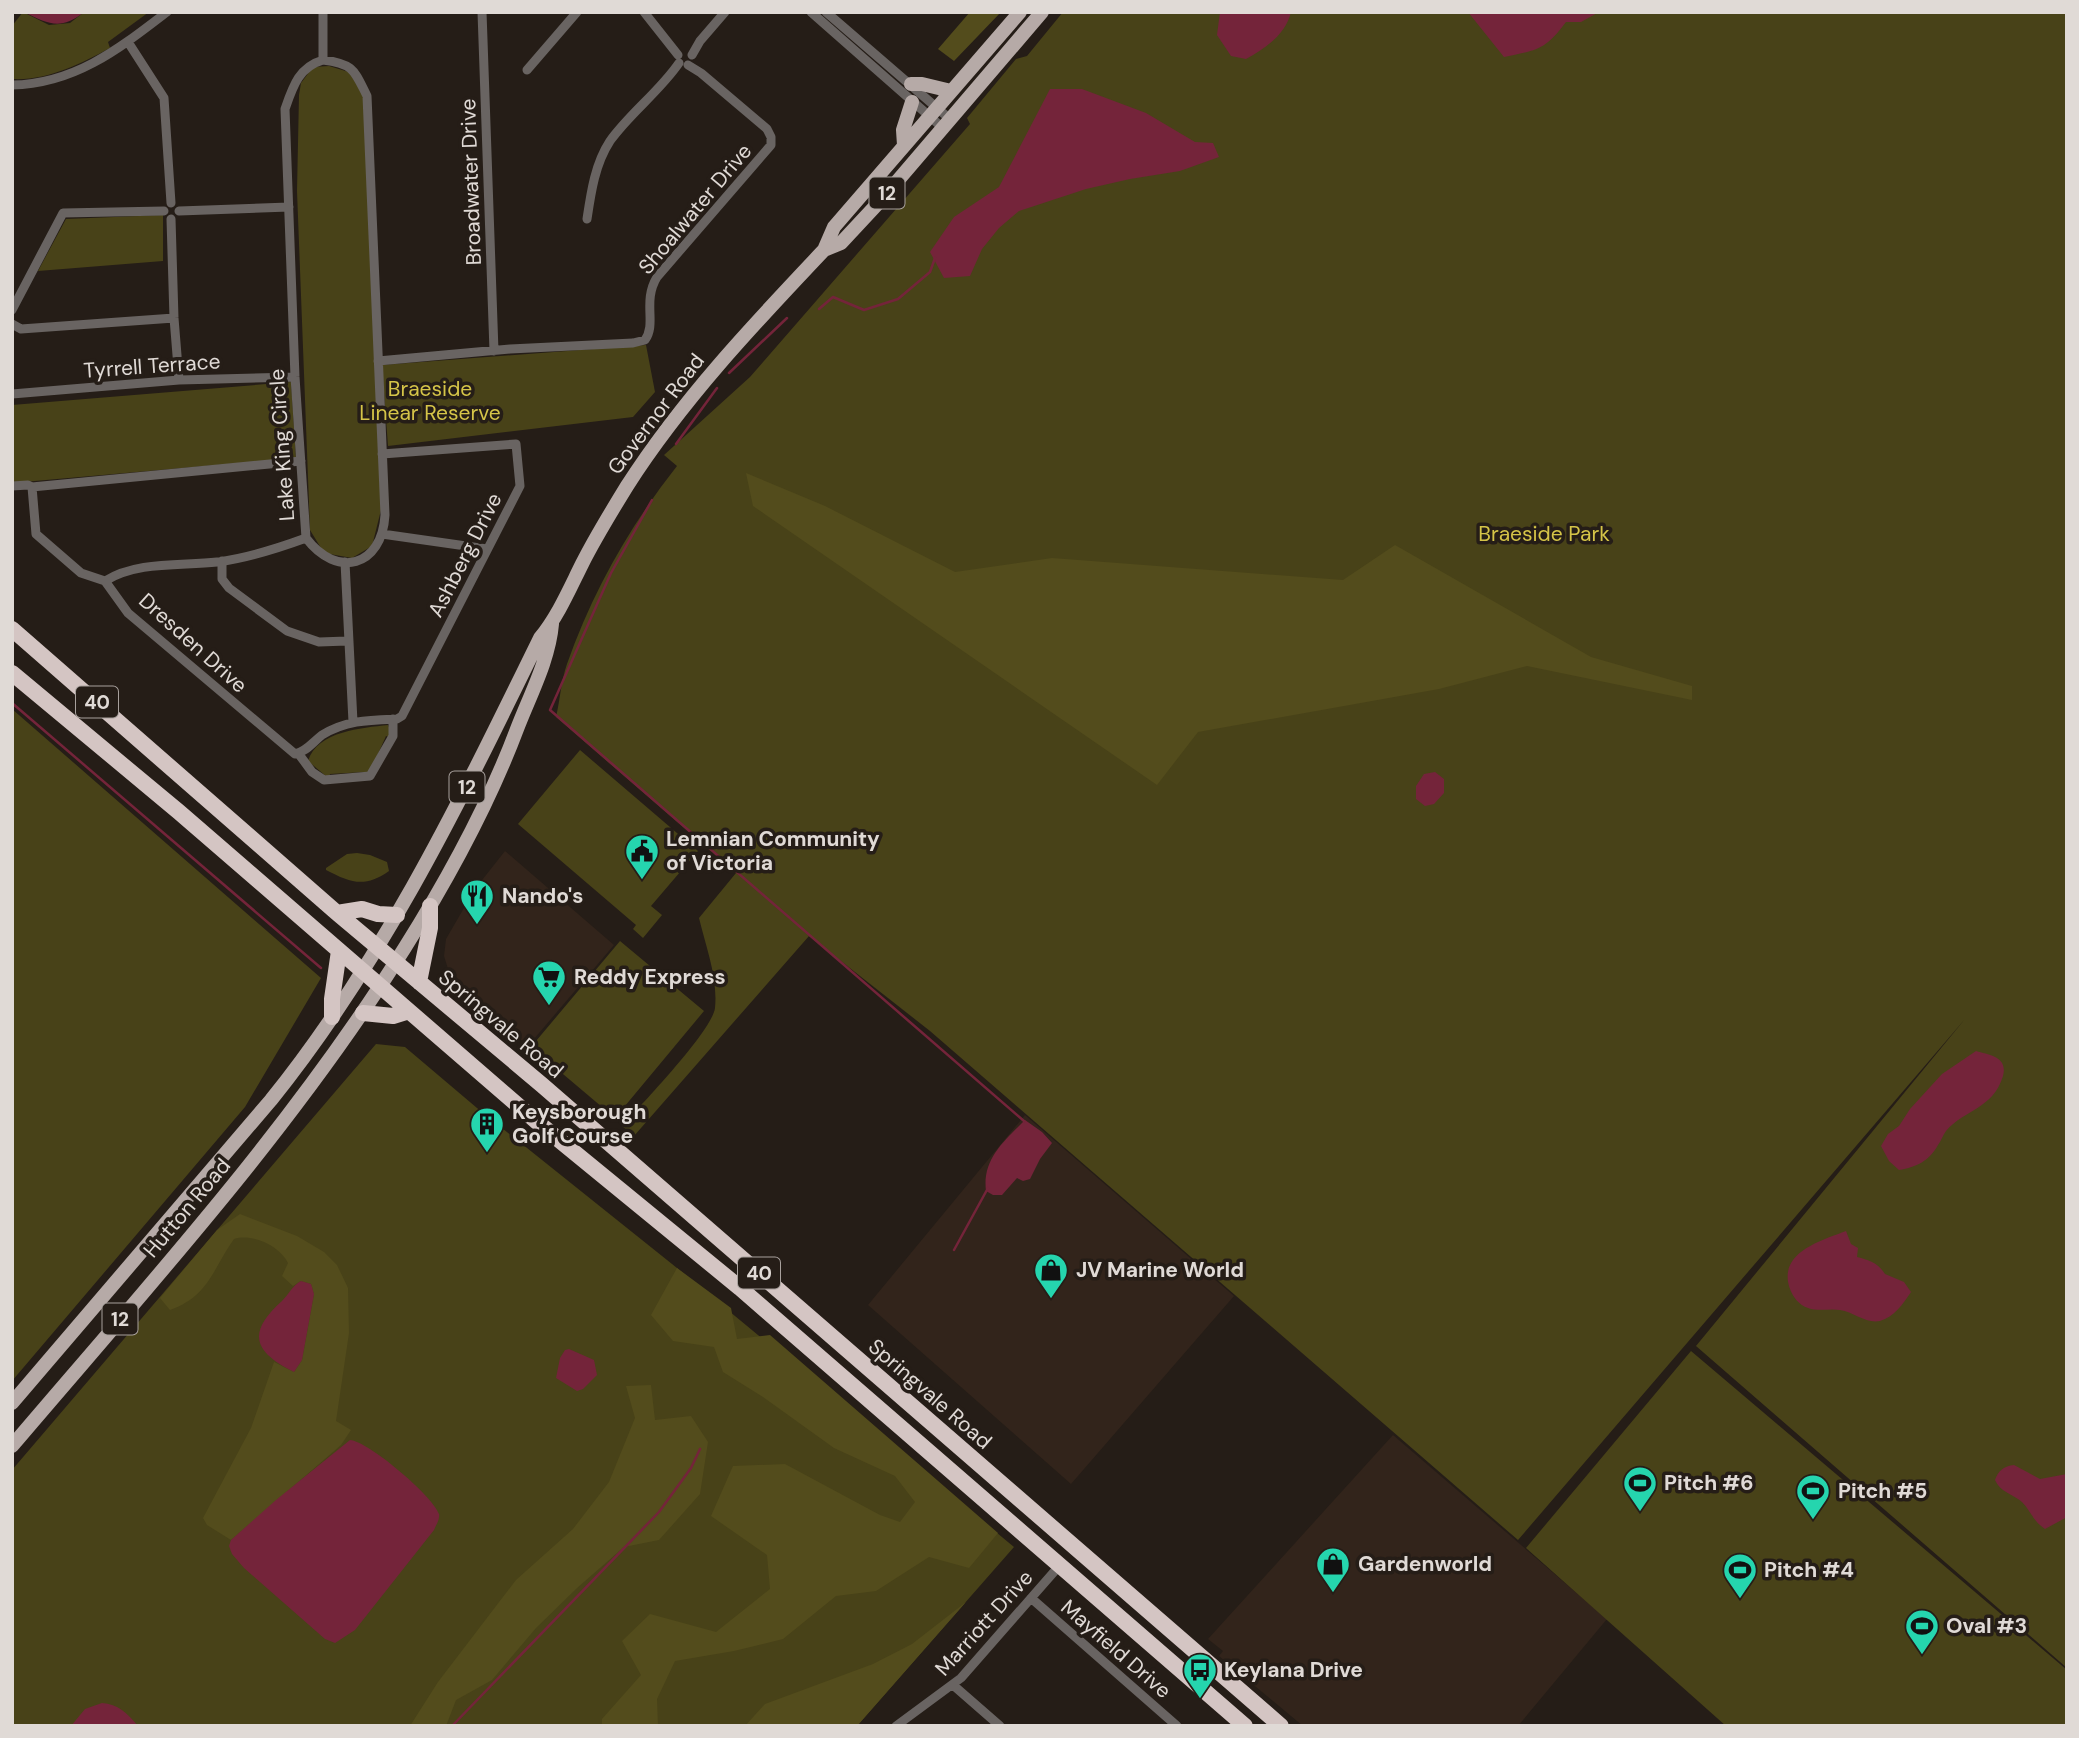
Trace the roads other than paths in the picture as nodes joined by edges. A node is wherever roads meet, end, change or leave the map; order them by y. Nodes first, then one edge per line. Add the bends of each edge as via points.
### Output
1 (167, 12) edge
2 (323, 12) edge
3 (482, 12) edge
4 (577, 12) edge
5 (644, 12) edge
6 (725, 12) edge
7 (811, 12) edge
8 (826, 12) edge
9 (1020, 12) edge
10 (1042, 12) edge
11 (128, 42) junction
12 (685, 58) junction
13 (323, 60) junction
14 (527, 70) dead end
15 (911, 84) junction
16 (12, 85) edge
17 (951, 91) junction
18 (912, 102) junction
19 (933, 112) junction
20 (947, 124) junction
21 (905, 145) junction
22 (289, 207) junction
23 (168, 211) junction
24 (587, 219) dead end
25 (824, 250) junction
26 (12, 310) edge
27 (174, 318) junction
28 (12, 324) edge
29 (494, 351) junction
30 (378, 361) junction
31 (295, 377) junction
32 (180, 380) junction
33 (12, 394) edge
34 (382, 454) junction
35 (301, 461) junction
36 (12, 486) edge
37 (32, 487) junction
38 (382, 534) junction
39 (306, 538) junction
40 (487, 548) junction
41 (222, 561) junction
42 (345, 562) junction
43 (106, 581) junction
44 (552, 624) junction
45 (12, 629) edge
46 (347, 641) junction
47 (12, 673) edge
48 (393, 719) junction
49 (353, 722) junction
50 (298, 753) junction
51 (430, 906) junction
52 (337, 913) junction
53 (397, 915) junction
54 (378, 947) junction
55 (339, 951) junction
56 (395, 962) junction
57 (363, 971) junction
58 (419, 982) junction
59 (381, 986) junction
60 (409, 1011) junction
61 (363, 1013) junction
62 (332, 1017) junction
63 (12, 1403) edge
64 (12, 1446) edge
65 (1060, 1565) junction
66 (1031, 1598) junction
67 (953, 1685) junction
68 (896, 1726) edge
69 (1000, 1726) edge
70 (1177, 1726) edge
71 (1245, 1726) edge
72 (1280, 1726) edge

1 - 11 street
2 - 13 street
3 - 29 street, Broadwater Drive
4 - 14 street
5 - 12 street
6 - 12 street
7 - 18 street
8 - 15 street
9 - 17 main road, Governor Road / 12
10 - 20 main road, Governor Road / 12
11 - 16 street via 67,76
11 - 23 street via 164,98
12 - 24 street via 610,141 594,177
12 - 29 street, Shoalwater Drive via 767,129 771,145 657,277 650,289 650,333 633,343
13 - 22 street, Lake King Circle via 309,64 294,83 285,109
13 - 30 street via 353,68 367,96
15 - 17 main road
15 - 19 street
17 - 19 main road, Governor Road / 12
18 - 19 street
18 - 21 main road via 903,130
19 - 20 street
19 - 21 main road, Governor Road / 12
20 - 25 main road, Governor Road / 12 via 841,243
21 - 25 main road, Governor Road / 12 via 834,227
22 - 23 street via 179,211 177,206
22 - 31 street, Lake King Circle
23 - 26 street via 63,213
23 - 27 street
25 - 44 main road, Governor Road / 12 via 747,333 663,435 604,524
27 - 28 street via 21,328
27 - 32 street
29 - 30 street, Shoalwater Drive
30 - 34 street
31 - 32 street, Tyrrell Terrace
31 - 35 street, Lake King Circle
32 - 33 street, Tyrrell Terrace
34 - 38 street
34 - 40 street, Ashberg Drive via 516,444 520,486
35 - 37 street
35 - 39 street, Lake King Circle
36 - 37 street
37 - 43 street via 36,534 81,573
38 - 40 street
38 - 42 street via 376,548 362,559
39 - 41 street via 267,553
39 - 42 street, Lake King Circle via 326,558
40 - 48 street, Ashberg Drive via 404,712
41 - 43 street via 127,570
41 - 46 street via 222,579 229,588 287,631 319,642
42 - 46 street
43 - 50 street, Dresden Drive via 128,613 290,751
44 - 51 main road, Governor Road / 12 via 550,644 503,766
44 - 53 main road, Governor Road / 12 via 540,638 454,813
45 - 52 highway, Springvale Road / 40
46 - 49 street
47 - 55 highway, Springvale Road / 40
48 - 49 street
48 - 50 street, Dresden Drive via 391,739 367,777 324,780
49 - 50 street via 321,736
51 - 56 main road, Governor Road / 12
51 - 58 highway
52 - 53 highway via 362,909
52 - 54 highway, Springvale Road / 40
53 - 54 main road, Governor Road / 12
54 - 56 highway, Springvale Road / 40
54 - 57 main road, Governor Road / 12
55 - 57 highway, Springvale Road / 40
55 - 62 highway
56 - 58 highway, Springvale Road / 40
56 - 59 main road, Governor Road / 12
57 - 59 highway, Springvale Road / 40
57 - 62 main road, Hutton Road / 12
58 - 72 highway, Springvale Road / 40
59 - 60 highway, Springvale Road / 40
59 - 61 main road, Hutton Road / 12
60 - 61 highway via 393,1016
60 - 65 highway, Springvale Road / 40 via 740,1287
61 - 64 main road, Hutton Road / 12 via 242,1175
62 - 63 main road, Hutton Road / 12 via 263,1109
65 - 66 street, Marriott Drive
65 - 71 highway, Springvale Road / 40
66 - 67 street, Marriott Drive
66 - 70 street, Mayfield Drive
67 - 68 street, Marriott Drive
67 - 69 street

